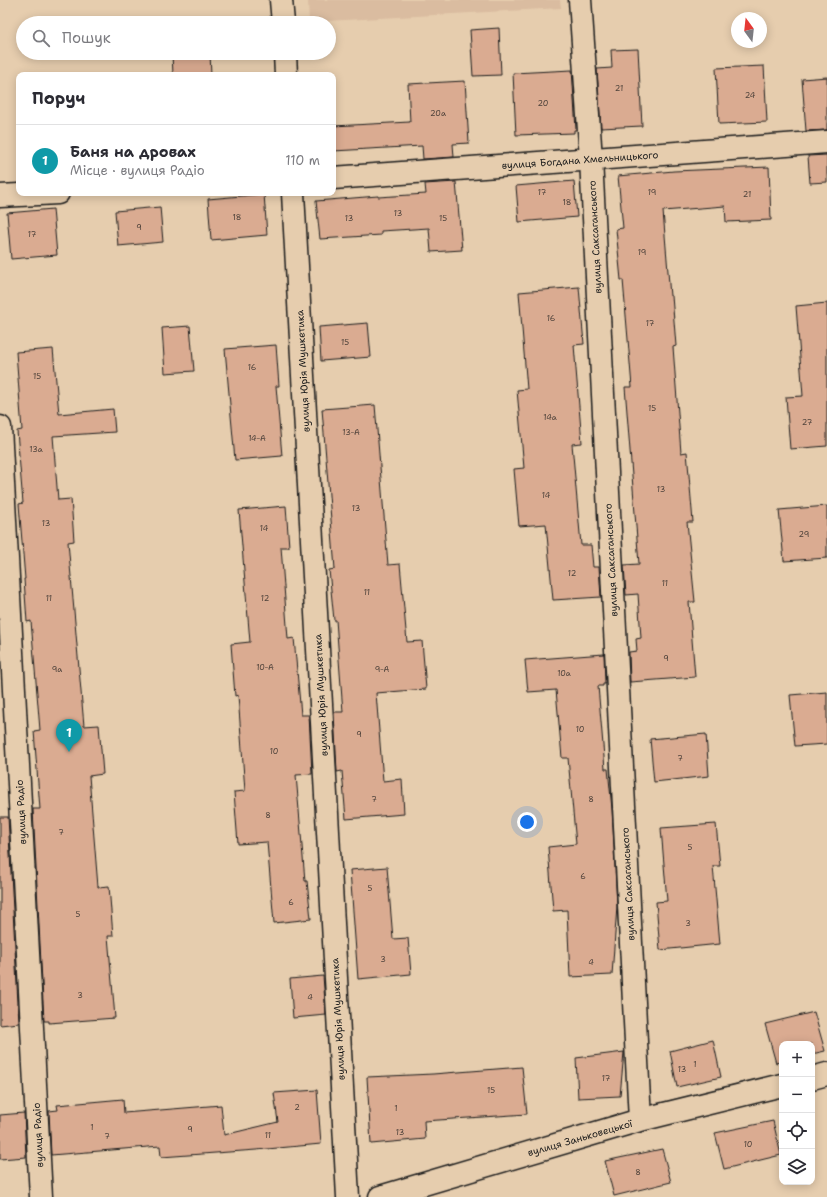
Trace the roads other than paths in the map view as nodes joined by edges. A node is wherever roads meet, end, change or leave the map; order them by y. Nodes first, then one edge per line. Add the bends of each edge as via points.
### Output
1 (281, 0) edge
2 (580, 0) edge
3 (282, 16) edge
4 (285, 60) edge
5 (286, 72) edge
6 (827, 142) edge
7 (591, 159) junction
8 (336, 178) edge
9 (16, 195) edge
10 (0, 196) edge
11 (293, 196) edge
12 (0, 427) edge
13 (827, 1074) edge
14 (815, 1077) edge
15 (779, 1086) edge
16 (640, 1120) junction
17 (42, 1197) edge
18 (348, 1197) edge
19 (380, 1197) edge

1 - 3 street
2 - 7 street, вулиця Саксаганського
4 - 5 street
6 - 7 street, вулиця Богдана Хмельницького
7 - 8 street, вулиця Богдана Хмельницького
7 - 16 street, вулиця Саксаганського
9 - 10 street
11 - 18 street, вулиця Юрія Мушкетика
12 - 17 street, вулиця Радіо
13 - 14 street
15 - 16 street, вулиця Заньковецької
16 - 19 street, вулиця Заньковецької

